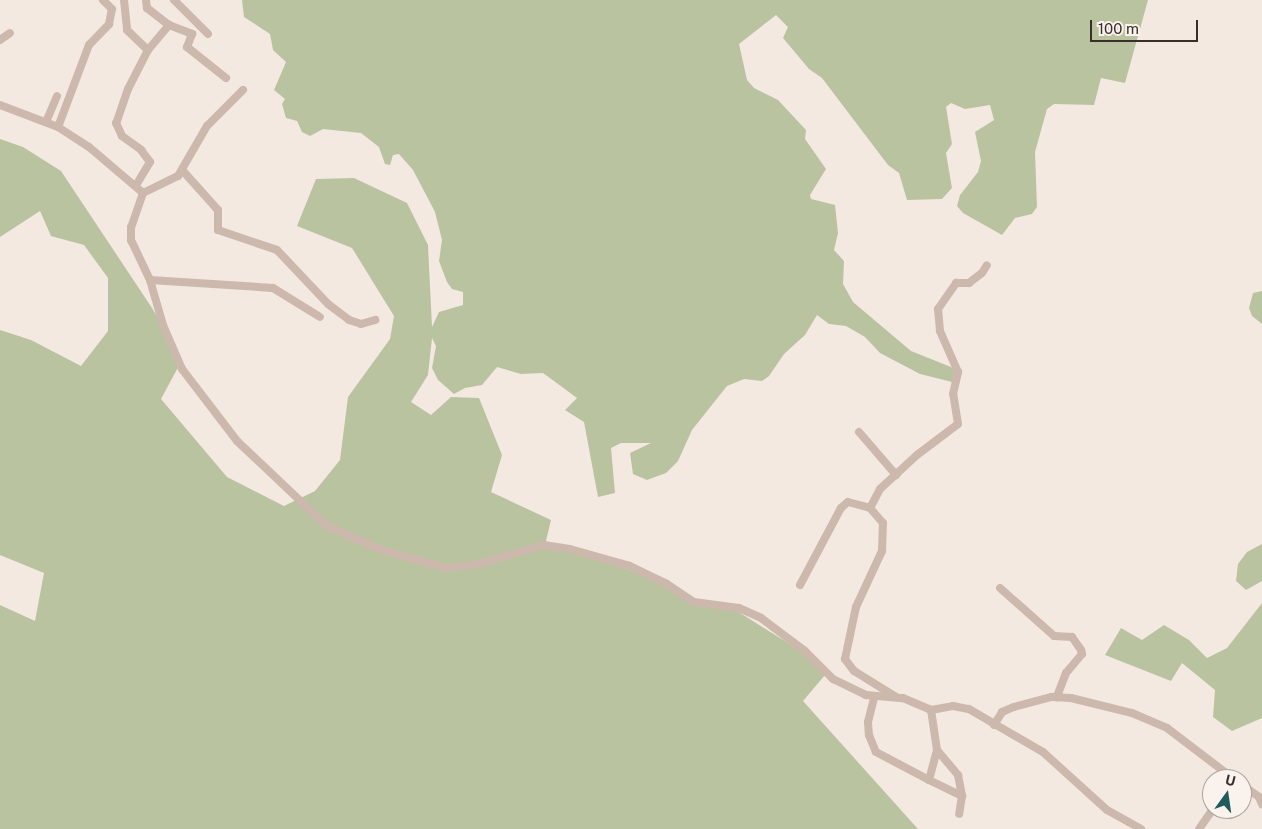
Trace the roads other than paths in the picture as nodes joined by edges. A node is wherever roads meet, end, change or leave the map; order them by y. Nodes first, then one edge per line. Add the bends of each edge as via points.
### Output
1 (103, 0) edge
2 (124, 0) edge
3 (146, 0) edge
4 (176, 1) edge
5 (169, 24) junction
6 (10, 34) dead end
7 (208, 34) dead end
8 (0, 40) edge
9 (148, 50) junction
10 (226, 78) dead end
11 (243, 90) dead end
12 (57, 96) dead end
13 (0, 105) edge
14 (46, 122) junction
15 (58, 127) junction
16 (183, 171) junction
17 (136, 185) junction
18 (143, 194) junction
19 (987, 265) dead end
20 (150, 280) junction
21 (320, 317) dead end
22 (375, 320) dead end
23 (858, 432) dead end
24 (896, 475) junction
25 (870, 508) junction
26 (800, 585) dead end
27 (1000, 588) dead end
28 (896, 697) junction
29 (1058, 697) junction
30 (874, 698) junction
31 (931, 710) junction
32 (994, 725) junction
33 (937, 750) junction
34 (1221, 769) edge
35 (929, 780) junction
36 (1252, 792) edge
37 (962, 796) junction
38 (1262, 804) edge
39 (959, 814) dead end
40 (1141, 829) edge

1 - 15 street via 112,9 109,24 89,45
2 - 9 street via 127,30
3 - 5 street via 148,8
4 - 7 street
5 - 9 street
5 - 10 street via 192,34 187,47
6 - 8 street
9 - 17 street via 128,89 116,123 122,136 150,162
11 - 16 street via 207,126
12 - 14 street
13 - 14 street
14 - 15 street
15 - 17 street via 89,146
16 - 18 street
16 - 22 street via 218,210 218,230 277,250 328,304 349,320 361,324
17 - 18 street
18 - 20 street via 131,227 131,240
19 - 24 street via 969,283 956,283 938,309 940,331 958,372 953,394 958,424
20 - 21 street via 273,288
20 - 30 street via 163,324 182,369 199,395 237,441 327,526 379,549 445,568 478,564 544,545 570,548 630,566 694,602 739,608 761,618 805,651 833,678
23 - 24 street
24 - 25 street via 880,489
25 - 26 street via 848,502 840,508
25 - 28 street via 883,523 882,550 856,607 845,658 854,671
27 - 29 street via 1054,636 1072,637 1081,650 1082,654 1066,673
28 - 30 street
28 - 31 street
29 - 32 street via 1014,706 1002,712
29 - 34 street via 1132,714 1167,728
30 - 35 street via 868,722 869,736 876,752
31 - 32 street via 959,706
31 - 33 street
32 - 40 street via 1042,752 1107,810
33 - 35 street
33 - 37 street via 953,765
35 - 37 street
36 - 38 street
37 - 39 street

